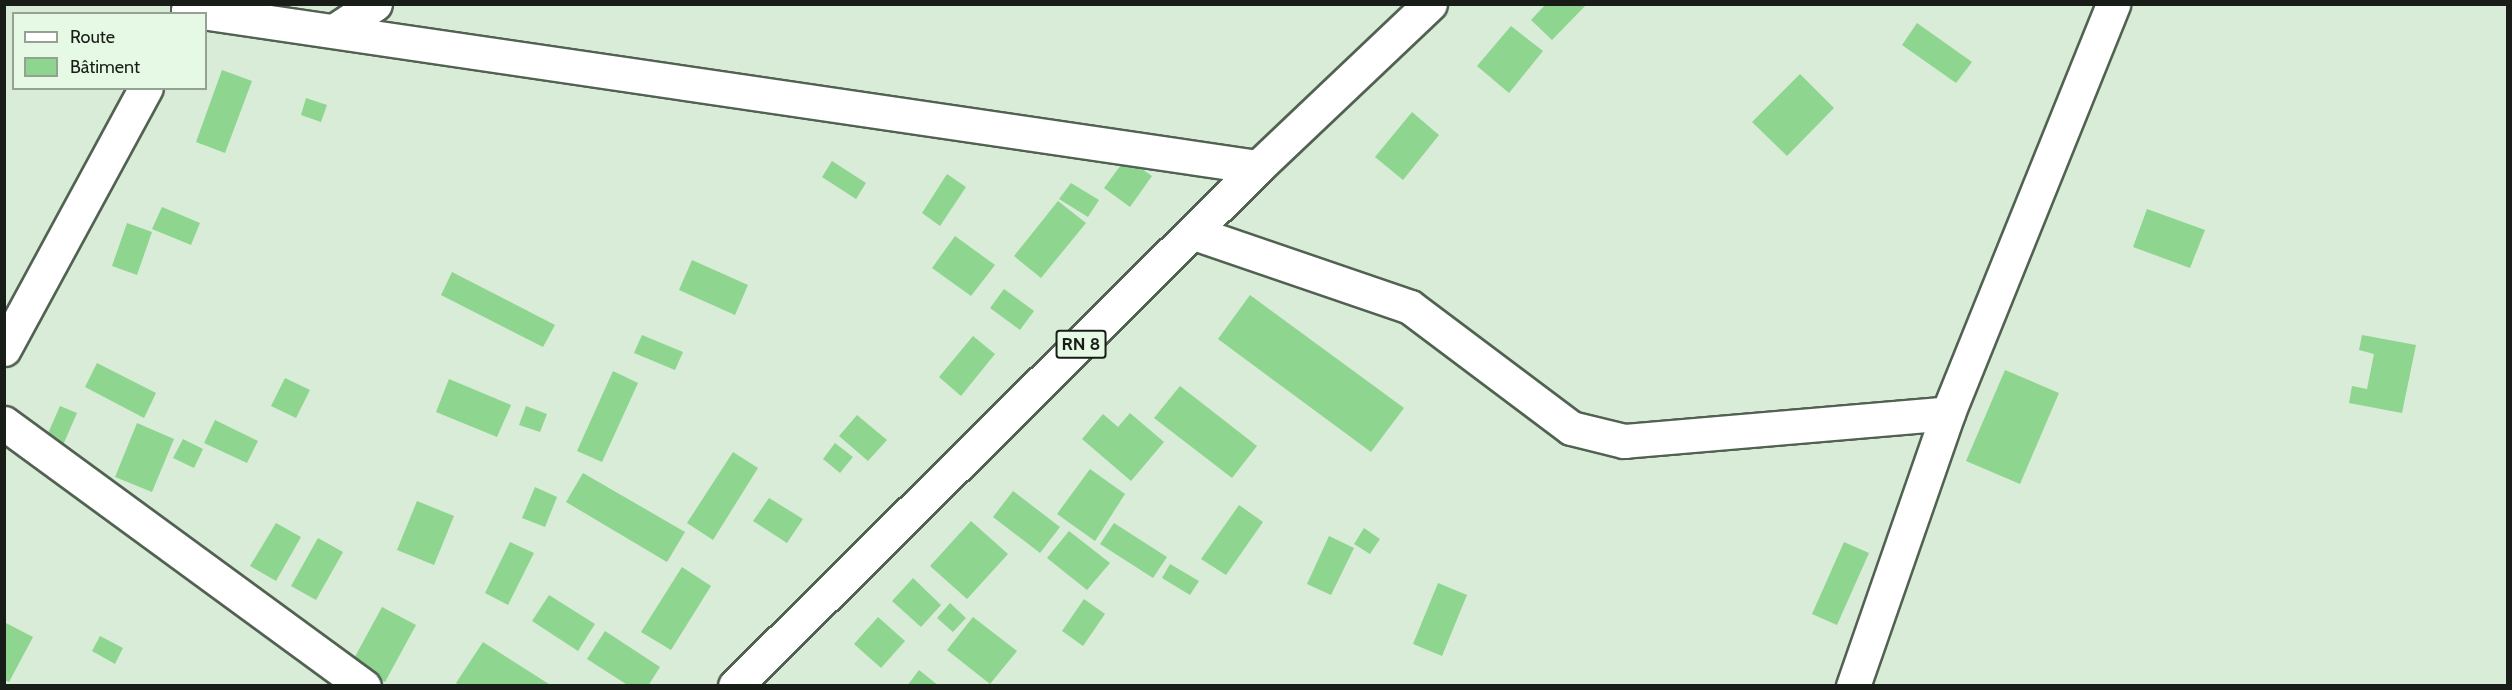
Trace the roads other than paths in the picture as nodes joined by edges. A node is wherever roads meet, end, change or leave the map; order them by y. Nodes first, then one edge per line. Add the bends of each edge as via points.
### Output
1 (375, 4) edge
2 (1430, 4) edge
3 (2113, 4) edge
4 (188, 9) edge
5 (334, 31) junction
6 (145, 90) edge
7 (1258, 167) junction
8 (1194, 233) junction
9 (4, 349) edge
10 (1948, 413) junction
11 (4, 423) edge
12 (364, 686) edge
13 (735, 686) edge
14 (1853, 686) edge

1 - 5 street
2 - 7 street, RN 8
3 - 10 street
4 - 5 street
5 - 7 street
6 - 9 street
7 - 8 street, RN 8
8 - 10 street via 1410,307 1571,428 1614,439
8 - 13 street, RN 8
10 - 14 street
11 - 12 street

